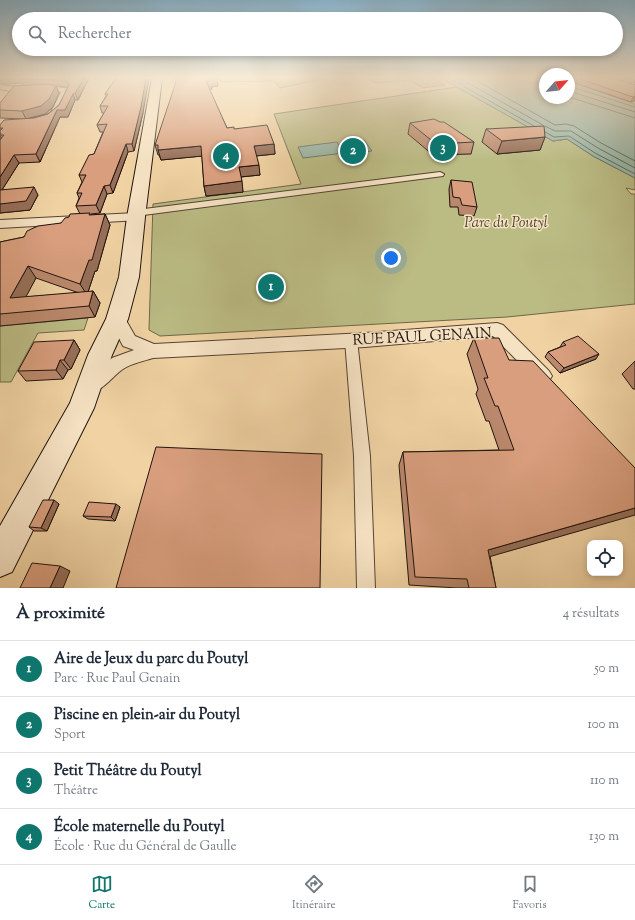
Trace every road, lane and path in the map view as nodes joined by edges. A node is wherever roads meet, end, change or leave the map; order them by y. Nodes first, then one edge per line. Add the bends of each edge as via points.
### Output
1 (58, 105) edge
2 (153, 105) edge
3 (39, 120) edge
4 (440, 174) dead end
5 (136, 215) junction
6 (0, 224) edge
7 (117, 319) junction
8 (351, 340) junction
9 (153, 351) junction
10 (90, 386) junction
11 (556, 389) edge
12 (0, 560) edge
13 (366, 588) edge

1 - 3 street via 54,114
2 - 5 main road
4 - 5 street
5 - 6 street
5 - 7 main road via 129,277
7 - 9 street, RUE PAUL GENAIN via 129,341
7 - 10 main road via 100,355
8 - 9 street, RUE PAUL GENAIN
8 - 11 street, RUE PAUL GENAIN via 497,329
8 - 13 street via 362,456
9 - 10 street, RUE PAUL GENAIN via 118,363
10 - 12 main road via 81,408

